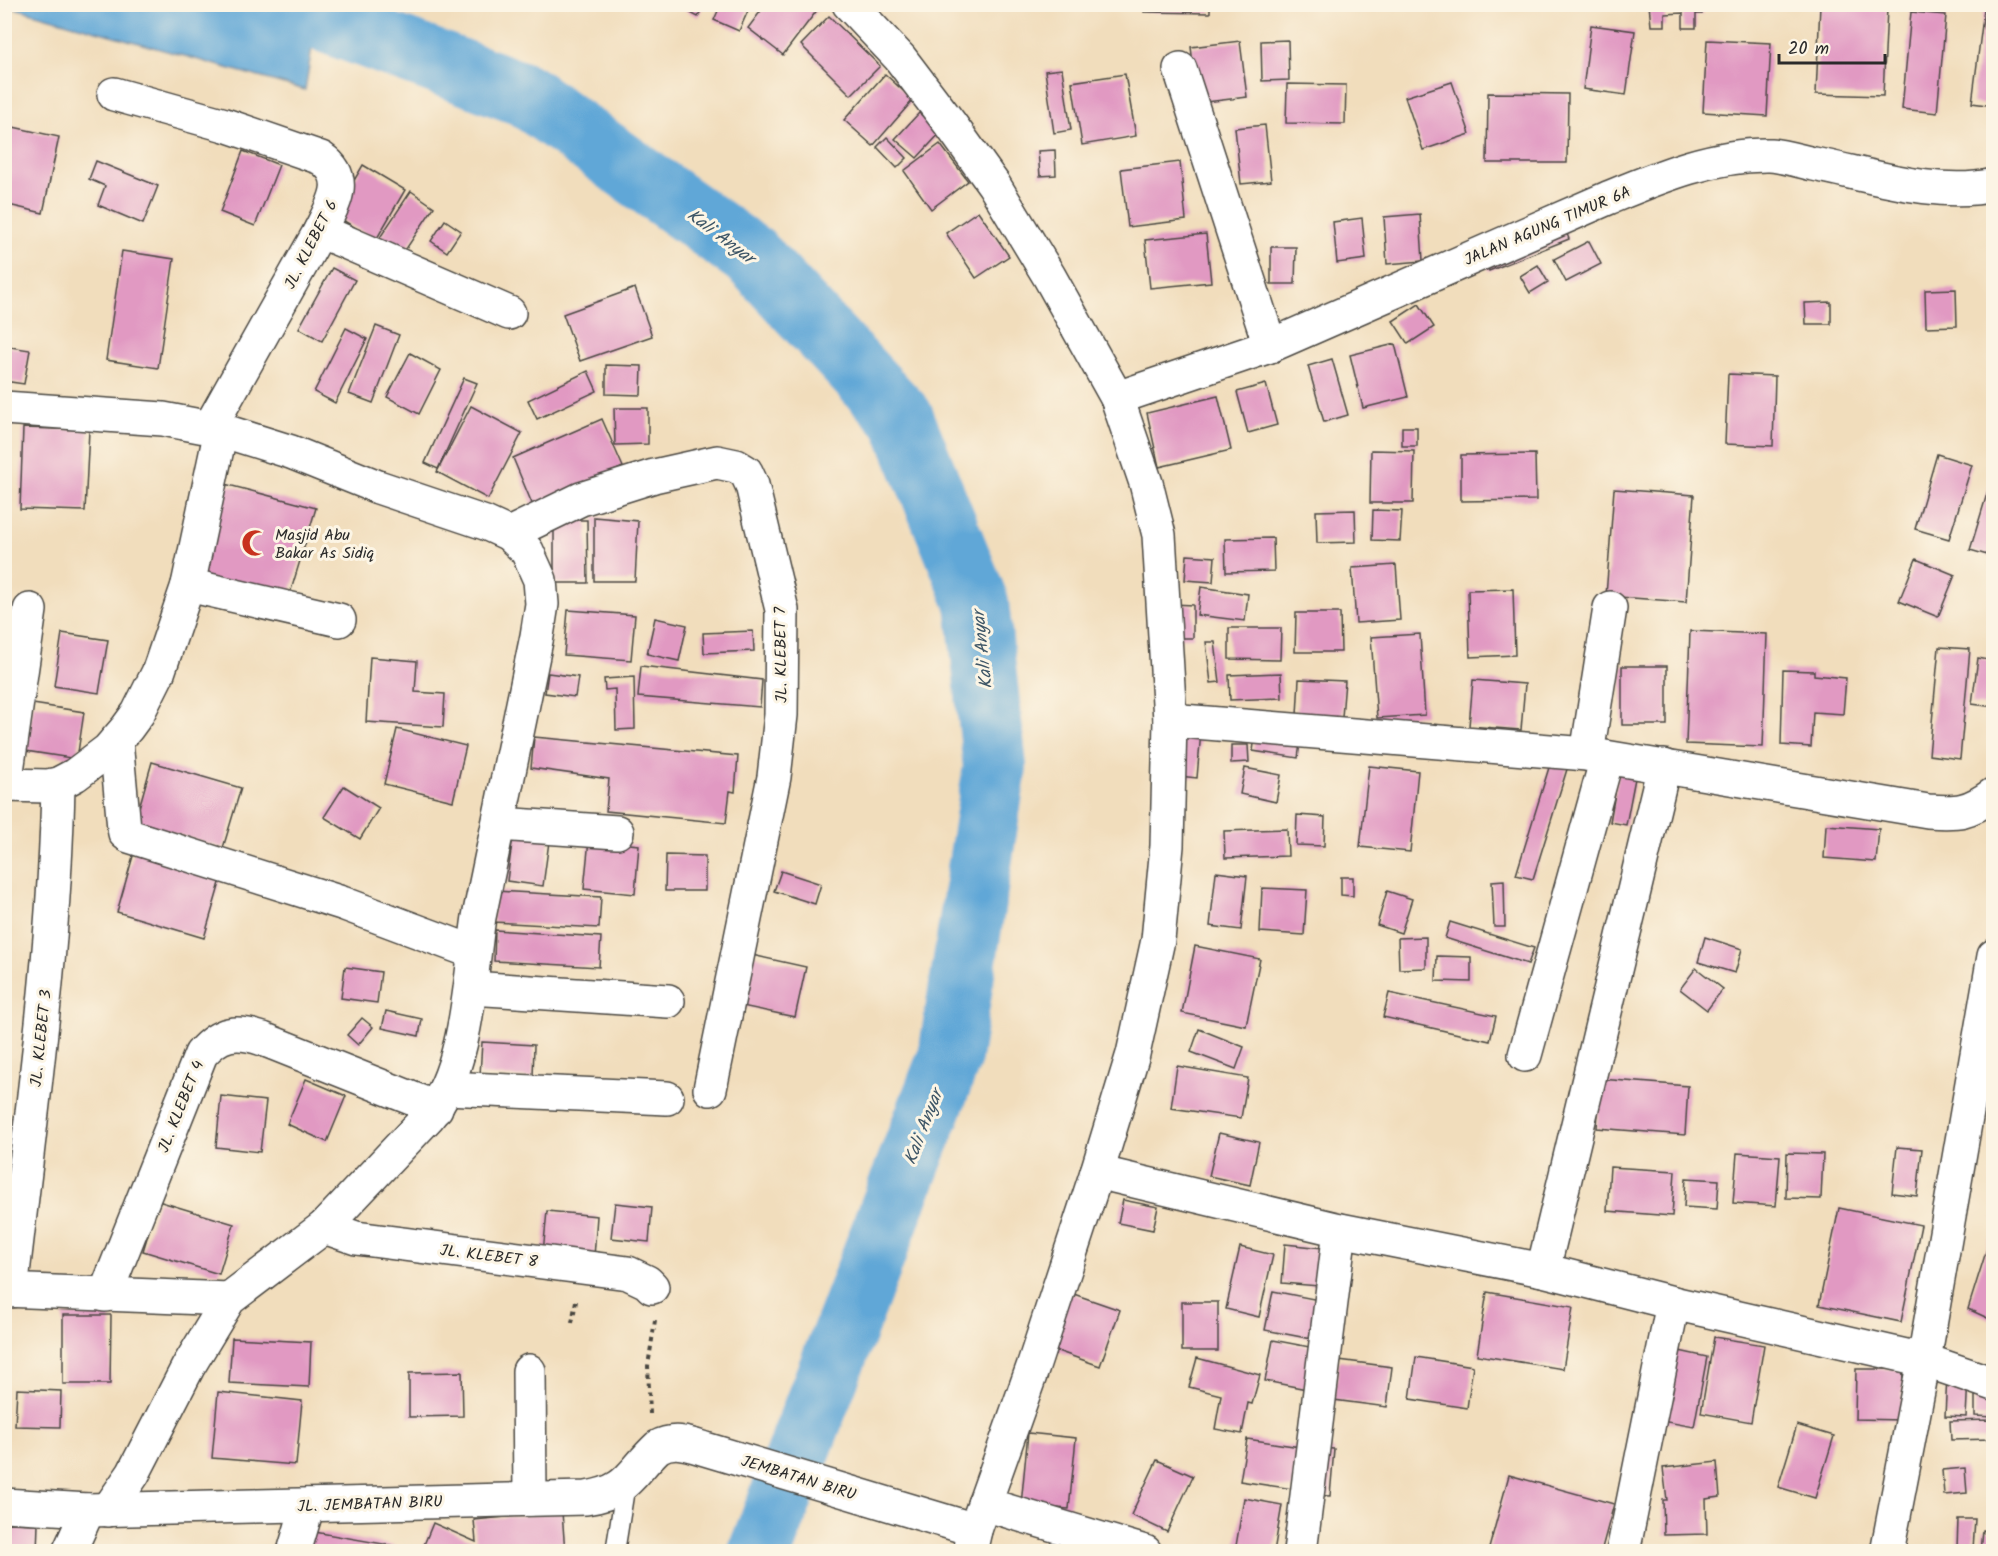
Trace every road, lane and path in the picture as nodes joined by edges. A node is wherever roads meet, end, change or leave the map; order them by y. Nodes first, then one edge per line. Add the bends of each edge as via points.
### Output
1 (849, 4) edge
2 (1180, 69) dead end
3 (114, 94) dead end
4 (1994, 184) edge
5 (320, 231) junction
6 (509, 313) dead end
7 (1270, 346) junction
8 (1117, 398) junction
9 (4, 408) edge
10 (215, 428) junction
11 (509, 534) junction
12 (188, 585) junction
13 (1610, 608) dead end
14 (30, 610) dead end
15 (339, 620) dead end
16 (1170, 720) junction
17 (116, 741) junction
18 (1597, 756) junction
19 (1664, 766) junction
20 (58, 784) junction
21 (5, 785) edge
22 (1994, 794) edge
23 (499, 824) junction
24 (617, 832) dead end
25 (473, 952) junction
26 (1992, 971) edge
27 (471, 988) junction
28 (668, 1001) dead end
29 (1525, 1056) dead end
30 (710, 1089) dead end
31 (441, 1098) junction
32 (667, 1098) dead end
33 (18, 1107) edge
34 (1097, 1172) junction
35 (324, 1227) junction
36 (1340, 1230) junction
37 (1543, 1270) junction
38 (652, 1287) joint
39 (8, 1291) edge
40 (105, 1295) junction
41 (229, 1299) junction
42 (1673, 1303) junction
43 (1924, 1360) junction
44 (529, 1371) dead end
45 (1994, 1384) edge
46 (665, 1443) junction
47 (626, 1483) junction
48 (530, 1499) junction
49 (4, 1505) edge
50 (308, 1505) junction
51 (98, 1510) junction
52 (976, 1529) edge
53 (69, 1551) edge
54 (294, 1551) edge
55 (615, 1551) edge
56 (1145, 1551) edge
57 (1300, 1551) edge
58 (1623, 1551) edge
59 (1887, 1551) edge

1 - 8 street via 900,58 994,185
2 - 7 street
3 - 5 street, JL. KLEBET 6 via 225,125 321,158 331,165 337,177 337,190
4 - 7 street, JALAN AGUNG TIMUR 6A via 1936,189 1771,155 1721,159 1661,176
5 - 6 street
5 - 10 street, JL. KLEBET 6
7 - 8 street, JALAN AGUNG TIMUR 6A
8 - 16 street via 1159,535
9 - 10 street via 163,419
10 - 11 street via 291,452
10 - 12 street, JL. KLEBET 6
11 - 23 street via 527,551 540,580 542,604
11 - 30 street, JL. KLEBET 7 via 581,499 634,481 717,462 746,472 752,485 782,610 780,715 774,777
12 - 15 street
12 - 17 street, JL. KLEBET 6 via 158,673 138,713
13 - 18 street
14 - 21 street
16 - 18 street
16 - 34 street via 1167,846 1158,940 1133,1054
17 - 20 street, JL. KLEBET 6
17 - 25 street via 124,828 129,836 342,903
18 - 19 street
18 - 29 street
19 - 22 street via 1928,811 1968,810
19 - 37 street
20 - 21 street
20 - 33 street, JL. KLEBET 3 via 57,858 45,992
23 - 24 street
23 - 25 street
25 - 27 street
26 - 43 street
27 - 28 street
27 - 31 street via 462,1037
31 - 32 street, JL. KLEBET 4
31 - 35 street
31 - 40 street, JL. KLEBET 4 via 248,1034 229,1034 209,1044 201,1054
33 - 39 street, JL. KLEBET 3
34 - 36 street
34 - 52 street
35 - 38 street, JL. KLEBET 8 via 356,1238 628,1273
35 - 41 street
36 - 37 street
36 - 57 street
37 - 42 street
38 - 46 path via 656,1314 648,1366 651,1418
39 - 40 street
40 - 41 street
41 - 51 street via 188,1367 133,1474
42 - 43 street
42 - 58 street
43 - 45 street
43 - 59 street
44 - 48 street
46 - 47 street, JL. JEMBATAN BIRU
46 - 52 street, JEMBATAN BIRU via 714,1451
47 - 48 street, JL. JEMBATAN BIRU via 598,1496
47 - 55 lane
48 - 50 street, JL. JEMBATAN BIRU
49 - 51 street, JL. JEMBATAN BIRU
50 - 51 street, JL. JEMBATAN BIRU
50 - 54 street
51 - 53 street
52 - 56 street, JEMBATAN BIRU

